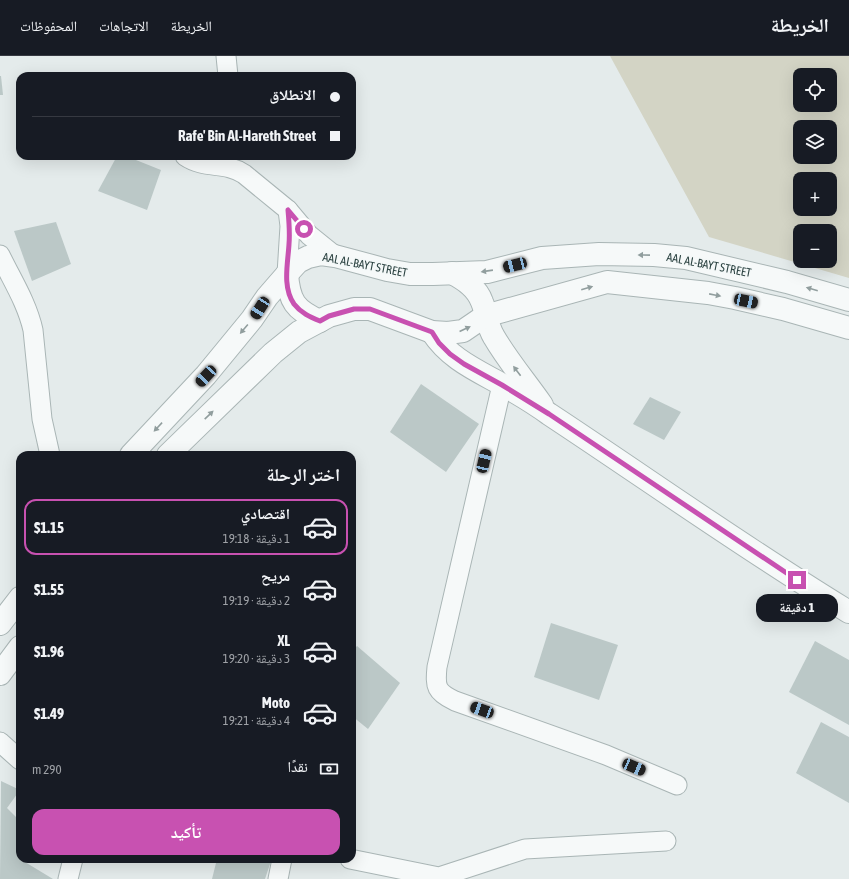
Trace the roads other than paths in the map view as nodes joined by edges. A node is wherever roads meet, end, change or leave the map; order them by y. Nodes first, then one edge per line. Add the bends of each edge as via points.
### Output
1 (226, 56) edge
2 (228, 72) edge
3 (192, 160) edge
4 (236, 162) edge
5 (288, 210) junction
6 (0, 254) edge
7 (335, 256) junction
8 (452, 273) junction
9 (287, 274) junction
10 (849, 300) edge
11 (485, 316) junction
12 (320, 321) junction
13 (849, 328) edge
14 (432, 332) junction
15 (502, 385) junction
16 (549, 414) junction
17 (49, 451) edge
18 (135, 451) edge
19 (172, 451) edge
20 (849, 612) edge
21 (16, 652) edge
22 (0, 674) edge
23 (0, 742) edge
24 (16, 756) edge
25 (677, 785) dead end
26 (666, 841) dead end
27 (356, 860) edge
28 (72, 863) edge
29 (281, 863) edge
30 (68, 879) edge
31 (278, 879) edge

1 - 2 street
3 - 4 street via 210,166 228,166
4 - 5 street
5 - 7 street via 310,235
5 - 9 street via 290,226
6 - 17 street via 25,303 31,323 42,419
7 - 8 street, AAL AL-BAYT STREET via 410,274
7 - 9 street, AAL AL-BAYT STREET via 321,254 308,257 298,262
10 -> 8 street, AAL AL-BAYT STREET via 686,258 654,255 598,254 542,258 487,272
8 - 11 street via 476,290
9 - 12 street via 288,290 294,304
9 -> 18 street, AAL AL-BAYT STREET via 206,376
11 -> 13 street via 607,282 708,293 782,308
14 -> 11 street via 463,331
16 -> 11 street via 490,331
12 - 14 street via 354,309 370,309
19 -> 12 street via 273,353 299,332
14 - 15 street via 450,354
15 - 16 street
15 - 25 street via 437,667 438,688 443,695 455,701 606,755
16 - 20 street via 783,572
21 - 22 street
23 - 24 street
26 - 27 street via 525,849 439,877
28 - 30 street
29 - 31 street

